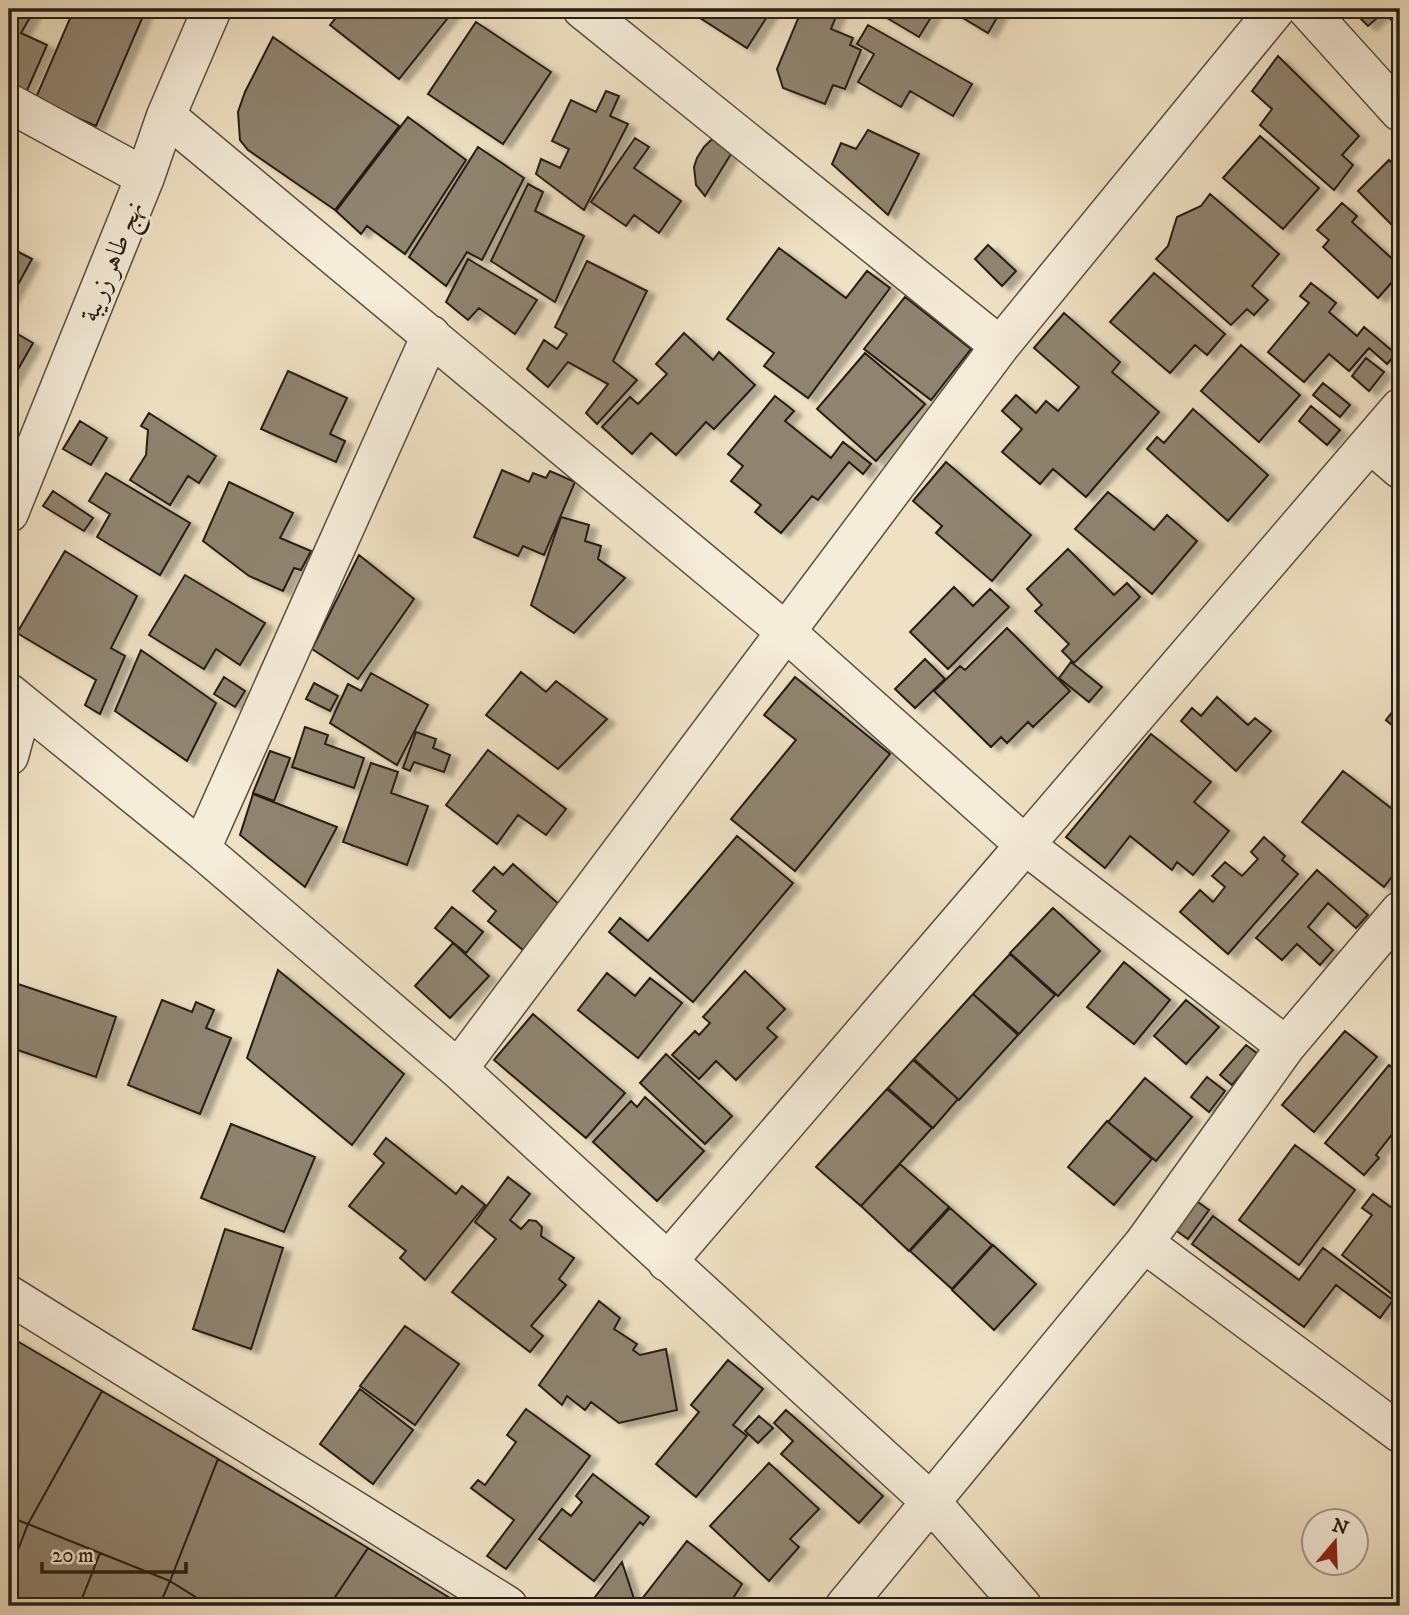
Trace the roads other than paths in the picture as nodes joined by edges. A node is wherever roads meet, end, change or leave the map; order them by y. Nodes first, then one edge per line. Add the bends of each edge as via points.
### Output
1 (212, 9) edge
2 (1276, 9) edge
3 (1307, 9) edge
4 (602, 16) edge
5 (9, 103) edge
6 (1400, 112) edge
7 (166, 116) junction
8 (145, 177) junction
9 (431, 335) junction
10 (1000, 346) junction
11 (1400, 408) edge
12 (1370, 443) junction
13 (1400, 469) edge
14 (9, 513) edge
15 (786, 632) junction
16 (16, 699) edge
17 (9, 756) edge
18 (1025, 845) junction
19 (201, 849) junction
20 (1395, 928) edge
21 (1286, 1046) junction
22 (458, 1069) junction
23 (1144, 1243) junction
24 (667, 1262) junction
25 (9, 1295) edge
26 (1400, 1433) edge
27 (930, 1501) junction
28 (508, 1606) edge
29 (845, 1606) edge
30 (1022, 1606) edge

1 - 7 street, نهج طاهر زريبة
2 - 10 street
3 - 6 street
4 - 10 street
5 - 8 street
7 - 8 street, نهج طاهر زريبة
7 - 9 street
8 - 14 street, نهج طاهر زريبة
9 - 15 street
9 - 19 street
10 - 15 street
11 - 12 street
12 - 13 street
12 - 18 street
15 - 18 street
15 - 22 street
16 - 17 street
16 - 19 street
18 - 21 street
18 - 24 street
19 - 22 street
20 - 21 street
21 - 23 street
22 - 24 street
23 - 26 street
23 - 27 street
24 - 27 street
25 - 28 street
27 - 29 street
27 - 30 street

